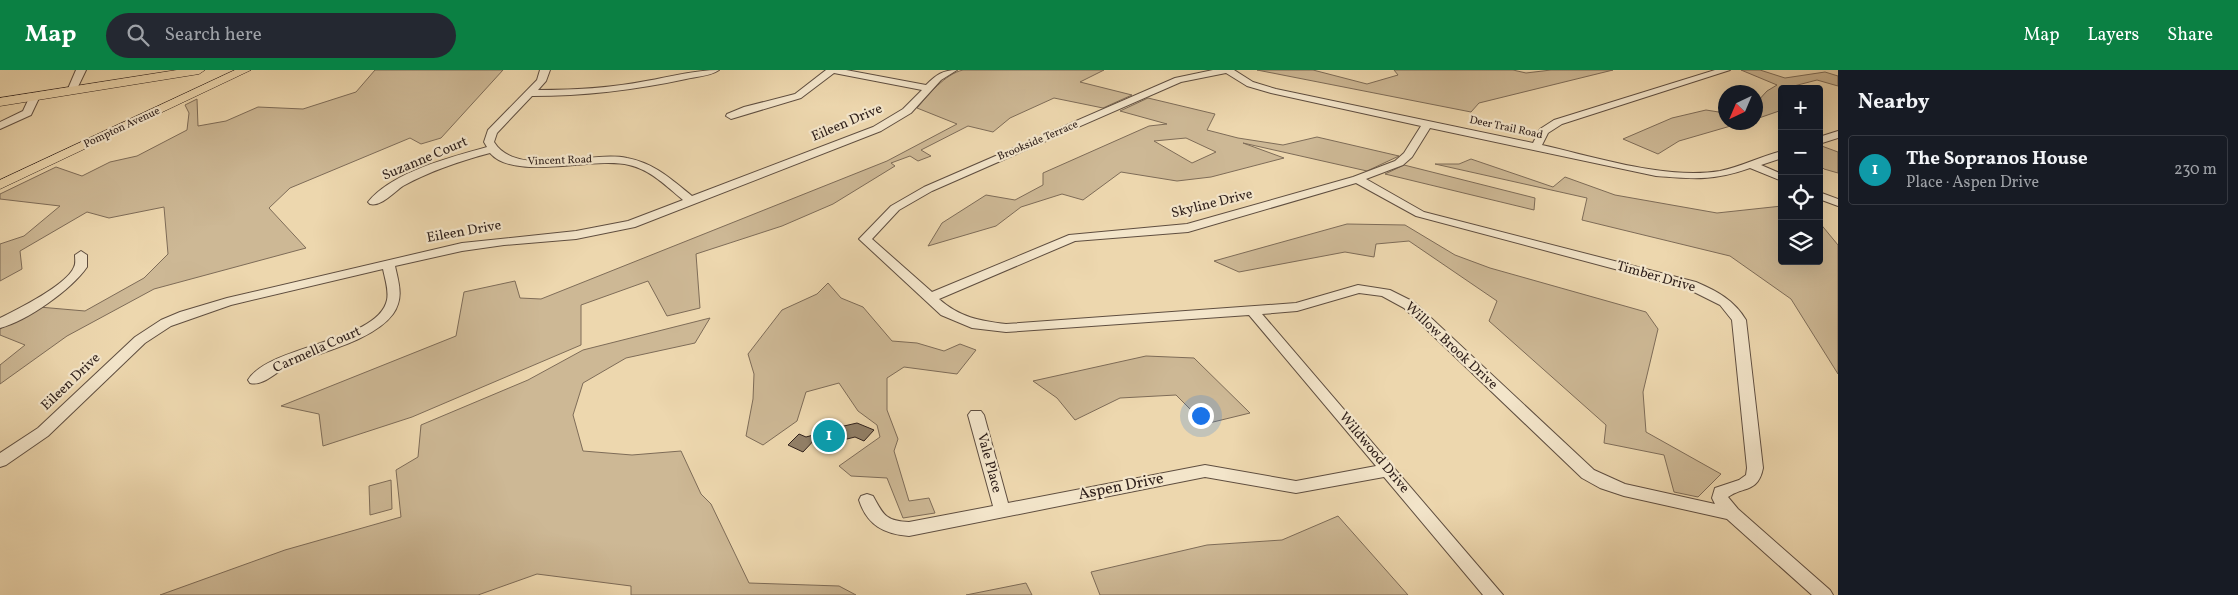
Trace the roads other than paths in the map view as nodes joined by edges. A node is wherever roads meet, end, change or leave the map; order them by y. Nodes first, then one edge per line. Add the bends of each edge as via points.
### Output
1 (81, 70) edge
2 (198, 70) edge
3 (545, 70) edge
4 (714, 70) edge
5 (831, 70) edge
6 (952, 70) edge
7 (1227, 70) edge
8 (1725, 70) edge
9 (238, 72) edge
10 (928, 88) junction
11 (72, 90) junction
12 (530, 93) junction
13 (35, 96) junction
14 (0, 102) edge
15 (731, 116) dead end
16 (1427, 124) junction
17 (0, 126) edge
18 (1838, 134) edge
19 (1823, 140) edge
20 (1536, 147) junction
21 (492, 149) junction
22 (1778, 155) edge
23 (1752, 165) junction
24 (1778, 176) edge
25 (1357, 179) junction
26 (0, 185) edge
27 (1823, 197) edge
28 (691, 201) junction
29 (374, 202) dead end
30 (1838, 203) edge
31 (865, 240) joint
32 (81, 255) dead end
33 (388, 264) junction
34 (930, 298) junction
35 (1254, 311) junction
36 (0, 324) edge
37 (254, 380) dead end
38 (976, 415) dead end
39 (0, 461) edge
40 (1388, 470) junction
41 (867, 500) dead end
42 (1002, 510) junction
43 (1732, 514) junction
44 (1494, 595) edge
45 (1824, 595) edge

1 - 11 street
2 - 11 main road
3 - 12 street via 541,81
4 - 12 street via 605,91
5 - 10 street
5 - 15 street via 797,96 744,109
6 - 10 street, Eileen Drive
7 - 16 street, Deer Trail Road via 1260,87
7 - 31 street, Brookside Terrace via 1178,80 928,188 895,208
8 - 20 street via 1558,122 1544,131
9 - 26 main road, Pompton Avenue
10 - 28 street, Eileen Drive via 907,111 868,134
11 - 13 main road
12 - 21 street via 492,132 489,139
13 - 14 main road
13 - 17 street via 27,113
16 - 20 street, Deer Trail Road
16 - 25 street, Skyline Drive via 1408,155 1399,163
18 - 19 street
20 - 23 street, Deer Trail Road via 1674,175 1714,176
21 - 28 street, Vincent Road via 502,157 526,163 607,159 631,162 654,171
21 - 29 street, Suzanne Court via 446,164 386,190
22 - 23 street, Deer Trail Road
23 - 24 street
25 - 34 street, Skyline Drive via 1188,228 1073,238
25 - 43 street, Timber Drive via 1420,214 1690,285 1727,304 1739,320 1755,468 1753,478 1745,484 1721,492 1720,498
27 - 30 street
28 - 33 street, Eileen Drive via 640,221 604,230 477,244
31 - 34 street, Willow Brook Drive
32 - 36 street via 81,267 66,283 39,303
33 - 37 street, Carmella Court via 393,300 383,316 364,330 282,363
33 - 39 street, Eileen Drive via 217,304 166,323 133,346 43,432
34 - 35 street, Willow Brook Drive via 960,319 996,328
35 - 40 street, Wildwood Drive
35 - 43 street, Willow Brook Drive via 1297,306 1358,290 1394,296 1409,305 1588,474 1624,490
38 - 42 street, Vale Place
40 - 42 street, Aspen Drive via 1296,486 1204,471
40 - 44 street, Wildwood Drive
41 - 42 street, Aspen Drive via 876,520 901,529
43 - 45 street, Willow Brook Drive

